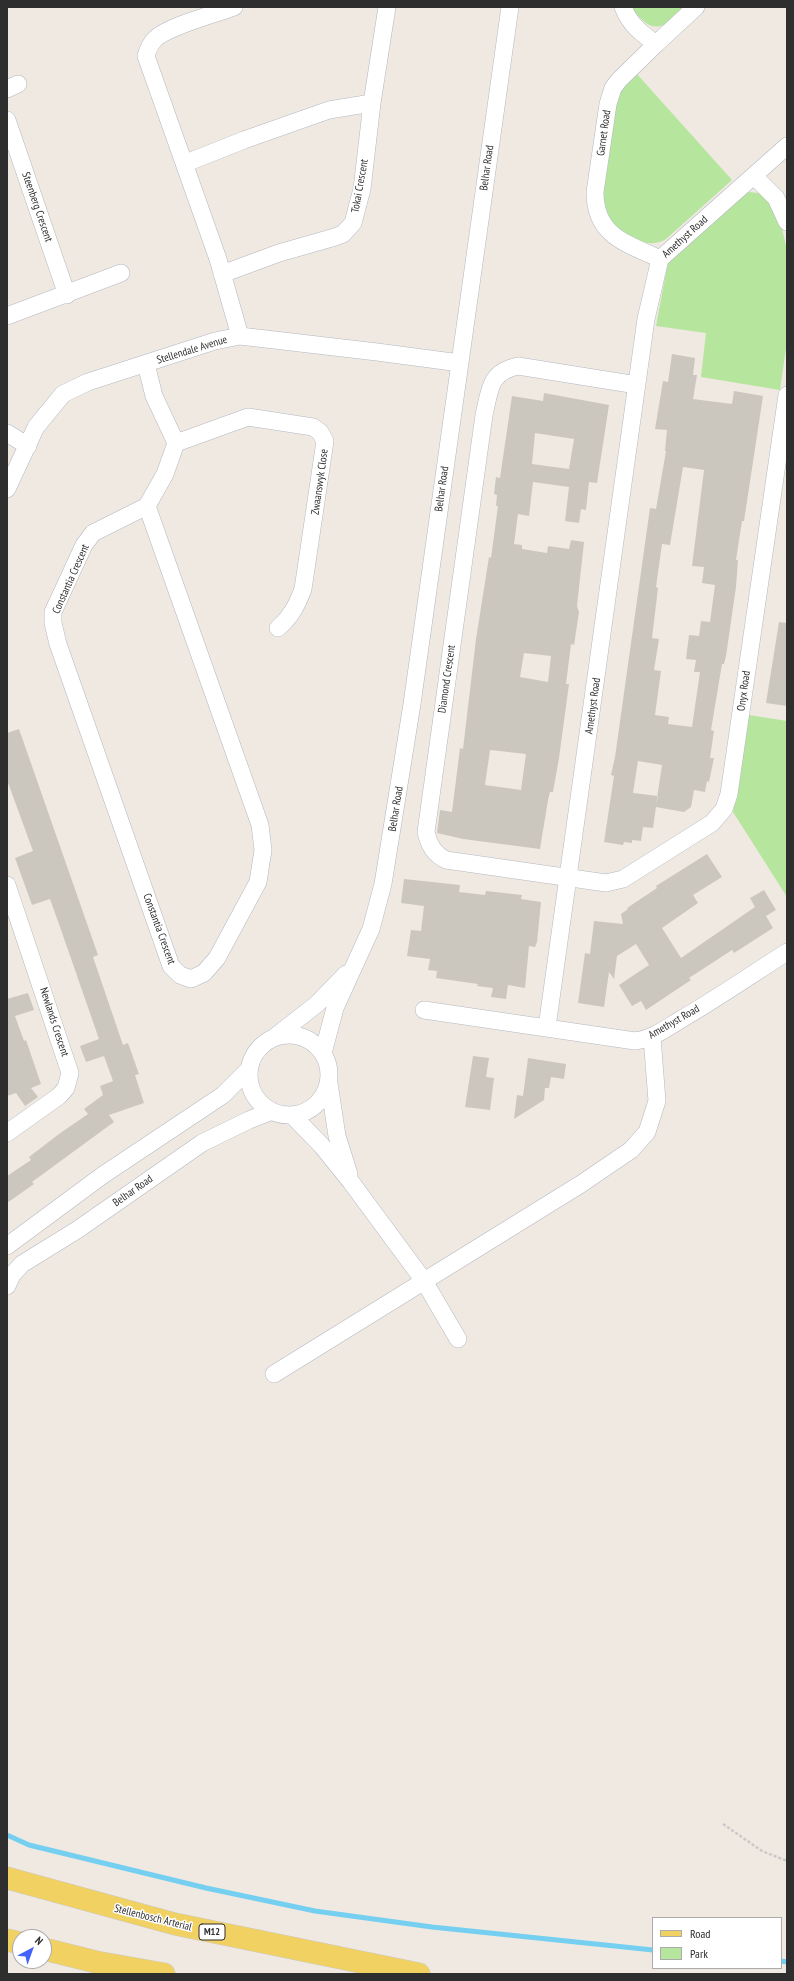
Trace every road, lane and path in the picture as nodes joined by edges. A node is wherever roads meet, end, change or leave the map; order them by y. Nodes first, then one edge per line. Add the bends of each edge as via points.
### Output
1 (234, 7) edge
2 (387, 7) edge
3 (510, 7) edge
4 (623, 7) edge
5 (696, 7) edge
6 (656, 44) junction
7 (372, 103) junction
8 (7, 120) edge
9 (787, 146) edge
10 (186, 163) junction
11 (754, 176) junction
12 (787, 222) edge
13 (660, 259) junction
14 (121, 273) dead end
15 (222, 274) junction
16 (67, 295) junction
17 (7, 316) edge
18 (240, 336) junction
19 (460, 363) junction
20 (146, 364) junction
21 (637, 385) junction
22 (787, 395) edge
23 (7, 433) edge
24 (176, 443) junction
25 (28, 446) junction
26 (7, 489) edge
27 (147, 506) junction
28 (278, 628) dead end
29 (569, 879) junction
30 (7, 885) edge
31 (787, 952) edge
32 (355, 966) junction
33 (424, 1010) dead end
34 (547, 1027) junction
35 (276, 1036) junction
36 (652, 1037) junction
37 (323, 1053) junction
38 (249, 1069) junction
39 (329, 1083) junction
40 (272, 1112) junction
41 (292, 1115) junction
42 (7, 1134) edge
43 (351, 1182) junction
44 (7, 1246) edge
45 (424, 1281) junction
46 (7, 1286) edge
47 (458, 1339) dead end
48 (274, 1374) dead end
49 (723, 1824) dead end
50 (787, 1861) edge
51 (7, 1878) edge
52 (52, 1951) edge
53 (164, 1974) edge
54 (419, 1974) edge

1 - 10 street via 174,29 156,38 148,48 146,56
2 - 7 street, Tokai Crescent
3 - 19 street, Belhar Road
4 - 6 street via 635,28
5 - 6 street, Garnet Road
6 - 13 street, Garnet Road via 619,80 610,96 595,205 599,218 607,230 622,242
7 - 10 street via 329,110
7 - 15 street, Tokai Crescent via 362,189 350,228 335,237 279,253
8 - 16 street, Steenberg Crescent
9 - 11 street, Amethyst Road
10 - 15 street
11 - 12 street via 776,198
11 - 13 street, Amethyst Road
13 - 21 street, Amethyst Road via 646,319
14 - 16 street
15 - 18 street
16 - 17 street
18 - 19 street, Stellendale Avenue
18 - 20 street, Stellendale Avenue via 215,341
19 - 32 street, Belhar Road via 392,833 383,884 371,929
20 - 24 street via 154,396
20 - 25 street, Stellendale Avenue via 88,382 63,394 36,427
21 - 29 street, Amethyst Road
21 - 29 street, Diamond Crescent via 518,366 501,370 494,378 484,415 426,832 431,847 446,860
22 - 29 street, Onyx Road via 727,803 712,824 622,879 606,883
23 - 25 street
24 - 27 street via 165,474
24 - 28 street, Zwaanswyk Close via 248,417 313,427 326,441 303,589 289,619
25 - 26 street, Stellendale Avenue
27 - 27 street, Constantia Crescent via 93,533 84,545 53,612 53,623 58,644 171,966 180,975 191,979 204,973 217,958 258,882 262,837 260,825
29 - 34 street, Amethyst Road
30 - 42 street, Newlands Crescent via 70,1073 66,1088 59,1096
31 - 36 street, Amethyst Road
32 - 35 street, Belhar Road via 316,1004
32 - 37 street, Belhar Road via 335,1008
33 - 34 street, Amethyst Road
34 - 36 street, Amethyst Road via 635,1041
35 - 37 street via 298,1035 317,1045
35 - 38 street via 256,1052
36 - 45 street via 658,1101 647,1132 631,1150
37 - 39 street via 329,1068
38 - 40 street via 250,1086 258,1101
38 - 44 street via 223,1095 103,1175
39 - 41 street via 324,1096 316,1106
39 - 43 street via 337,1136
40 - 41 street
40 - 46 street, Belhar Road via 202,1143 77,1230 22,1264 12,1275
41 - 43 street via 322,1146
43 - 45 street
45 - 47 street
45 - 48 street
49 - 50 path via 762,1851
51 - 54 main road, Stellenbosch Arterial / M12 via 175,1924
52 - 53 main road

